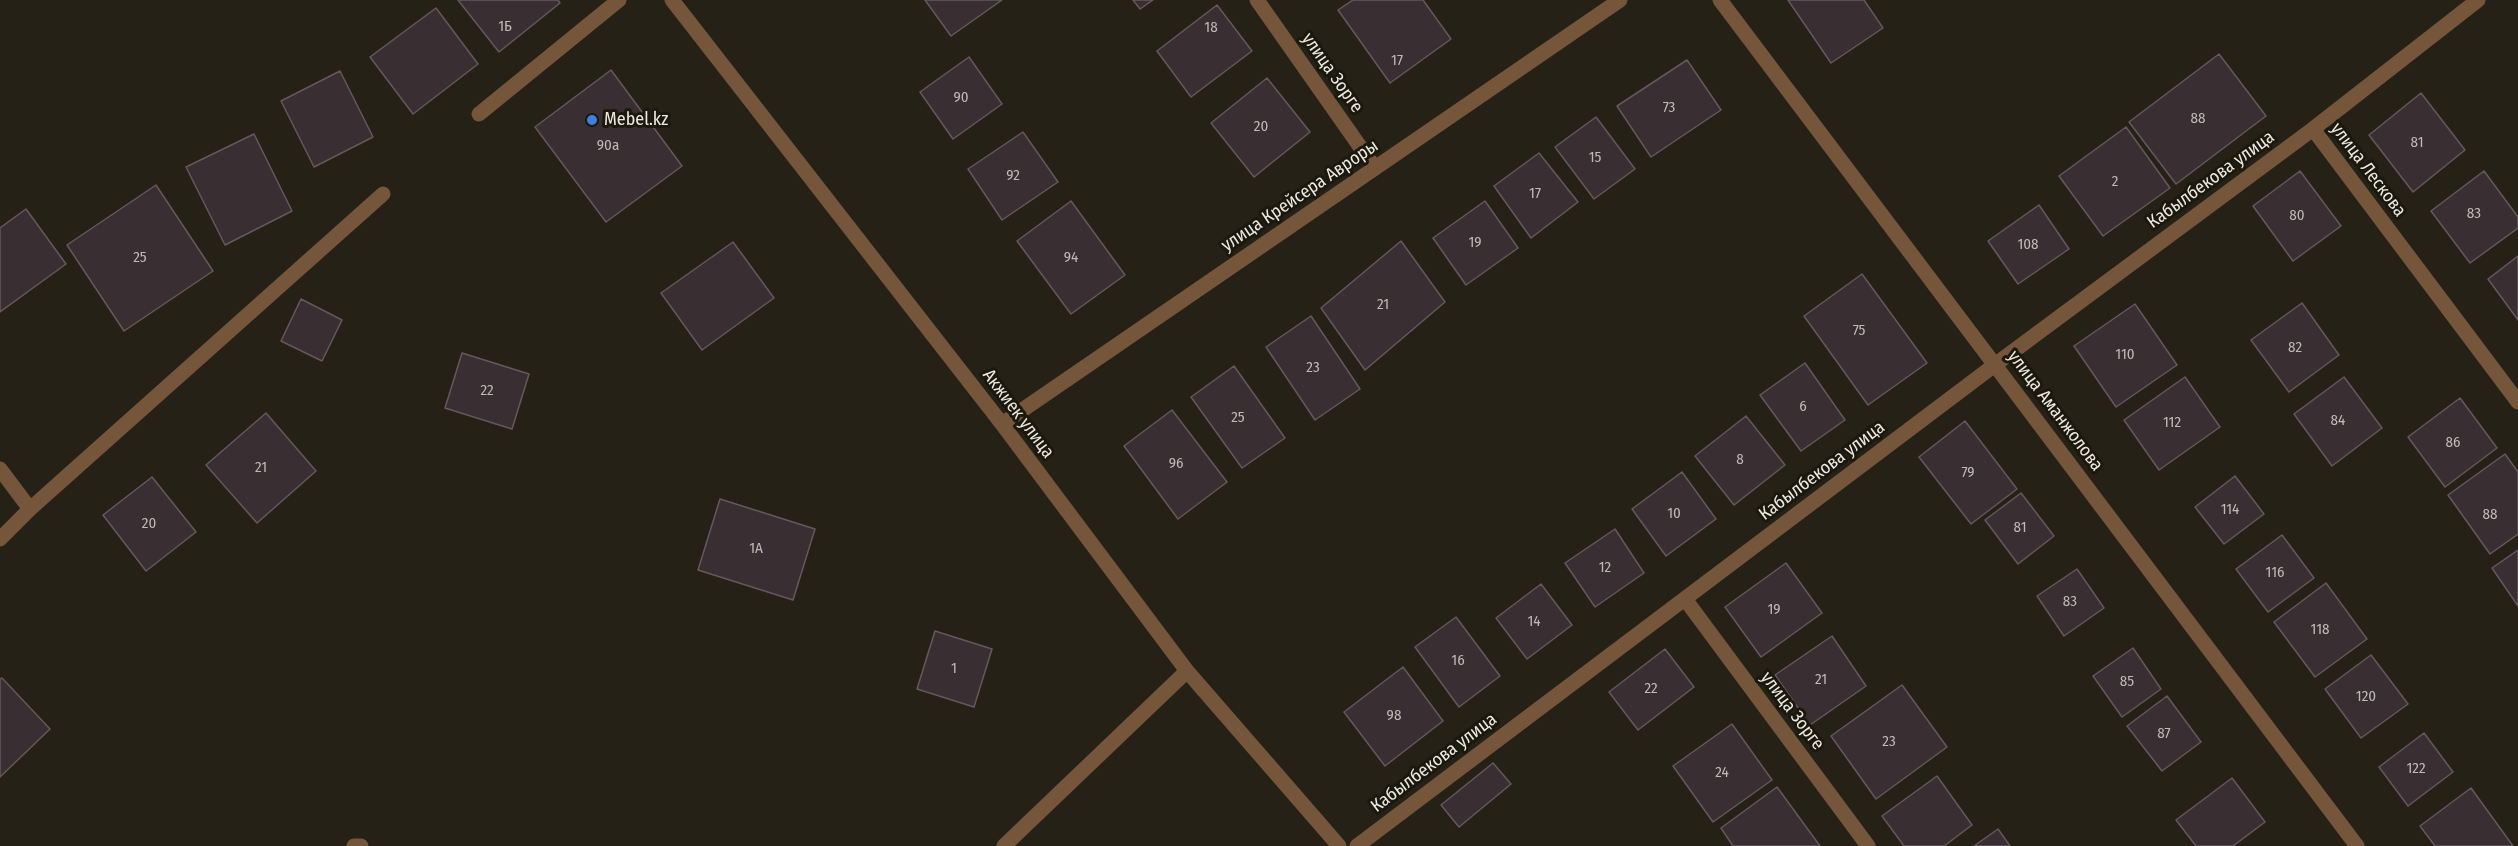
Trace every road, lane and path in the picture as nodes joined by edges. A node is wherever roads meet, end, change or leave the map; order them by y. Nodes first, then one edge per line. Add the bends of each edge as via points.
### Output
1 (619, 0) edge
2 (672, 0) edge
3 (1257, 0) edge
4 (1620, 0) edge
5 (1720, 0) edge
6 (2478, 0) edge
7 (479, 114) dead end
8 (2313, 129) junction
9 (1375, 168) junction
10 (383, 194) dead end
11 (1996, 364) junction
12 (2518, 402) edge
13 (1002, 424) junction
14 (0, 469) edge
15 (30, 509) junction
16 (0, 539) edge
17 (1685, 599) junction
18 (1187, 671) junction
19 (354, 846) edge
20 (361, 846) edge
21 (1004, 846) edge
22 (1339, 846) edge
23 (1357, 846) edge
24 (1868, 846) edge
25 (2357, 846) edge

1 - 7 street
2 - 13 street, Акжиек улица
3 - 9 street, улица Зорге
4 - 9 street, улица Крейсера Авроры
5 - 11 street, улица Аманжолова
6 - 8 street, улица Лескова
8 - 11 street, Кабылбекова улица
8 - 12 street, улица Лескова
9 - 13 street, улица Крейсера Авроры
10 - 15 street
11 - 17 street, Кабылбекова улица
11 - 25 street, улица Аманжолова
13 - 18 street, Акжиек улица
14 - 15 street
15 - 16 street
17 - 23 street, Кабылбекова улица
17 - 24 street, улица Зорге
18 - 21 street
18 - 22 street, Акжиек улица
19 - 20 street

